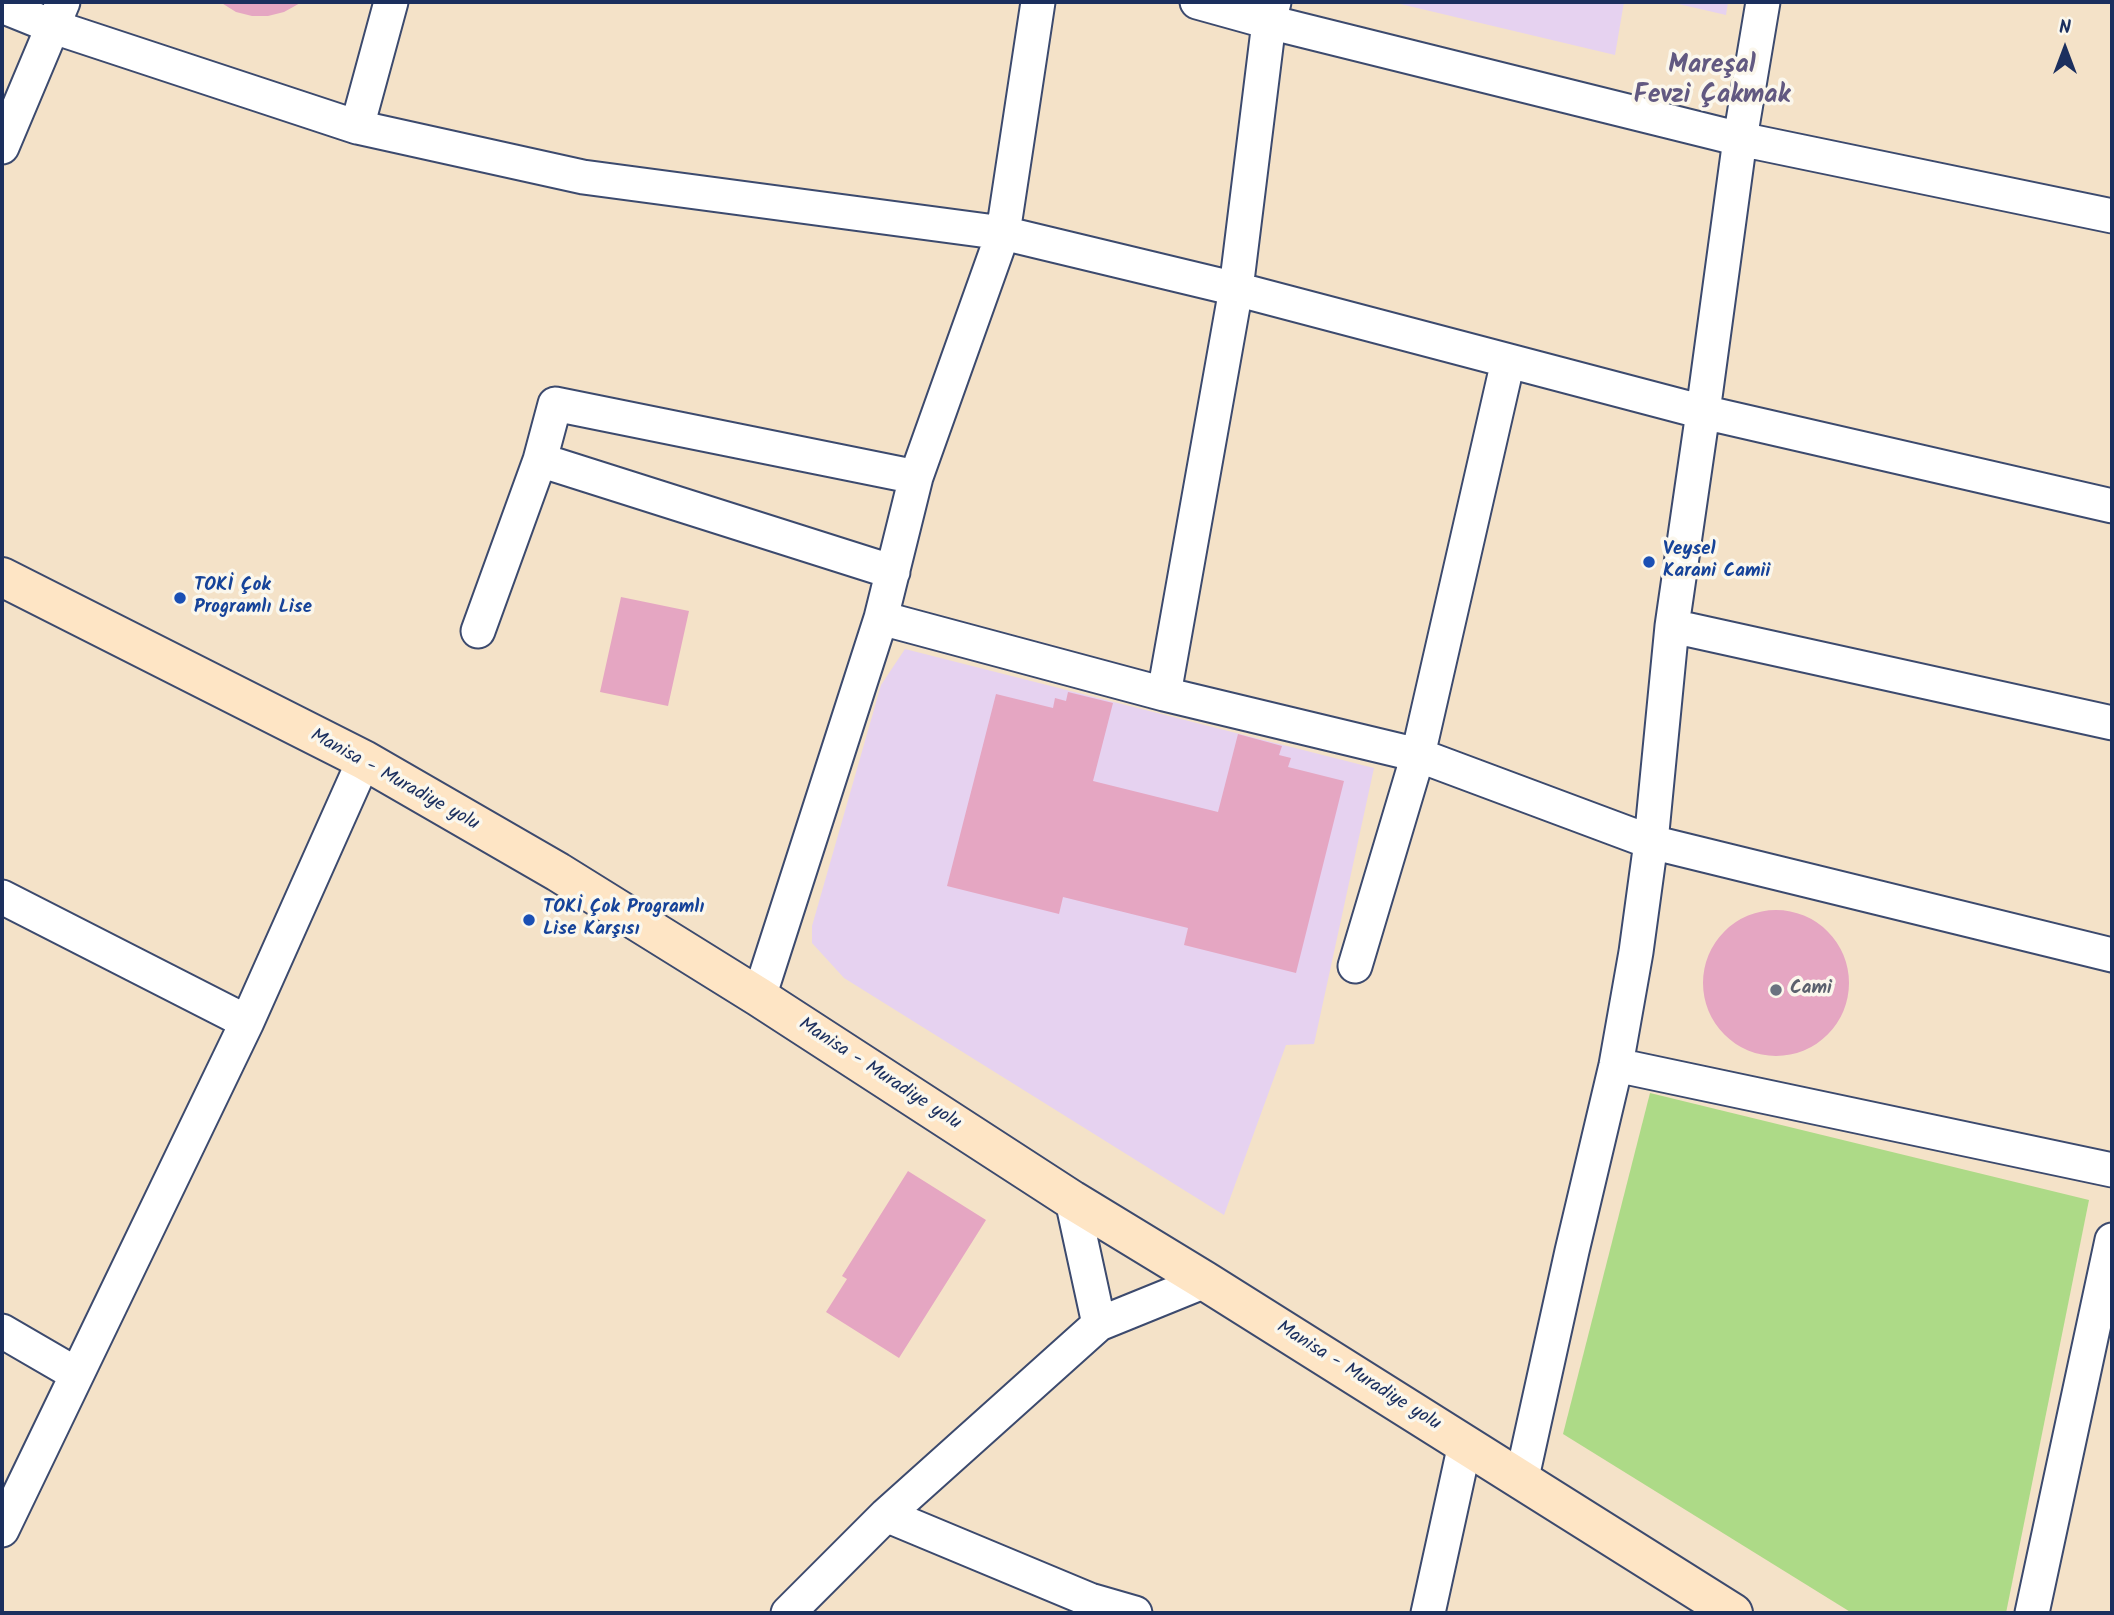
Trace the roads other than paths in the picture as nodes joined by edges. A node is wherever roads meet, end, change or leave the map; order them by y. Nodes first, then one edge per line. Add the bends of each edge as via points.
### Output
1 (391, 2) edge
2 (1038, 2) edge
3 (1196, 2) edge
4 (1763, 2) edge
5 (2, 6) edge
6 (1272, 12) edge
7 (58, 15) edge
8 (357, 127) junction
9 (1740, 139) junction
10 (2, 147) edge
11 (2112, 216) edge
12 (1003, 233) junction
13 (1236, 289) junction
14 (1508, 361) junction
15 (1703, 412) junction
16 (540, 460) junction
17 (916, 477) junction
18 (2112, 506) edge
19 (893, 572) junction
20 (2, 577) edge
21 (881, 618) junction
22 (1672, 626) junction
23 (478, 631) dead end
24 (1164, 694) junction
25 (2112, 723) edge
26 (1418, 755) junction
27 (364, 760) junction
28 (1651, 842) junction
29 (2, 899) edge
30 (2112, 955) edge
31 (1355, 966) dead end
32 (759, 997) junction
33 (247, 1022) junction
34 (1616, 1065) junction
35 (2112, 1170) edge
36 (1072, 1200) junction
37 (2112, 1240) edge
38 (1205, 1281) junction
39 (1099, 1324) junction
40 (2, 1331) edge
41 (76, 1374) junction
42 (1465, 1444) junction
43 (1521, 1482) junction
44 (886, 1515) junction
45 (2, 1530) edge
46 (1087, 1607) edge
47 (788, 1613) edge
48 (1135, 1613) edge
49 (1428, 1613) edge
50 (1733, 1613) edge
51 (2032, 1613) edge

1 - 8 street
2 - 12 street
3 - 6 street
4 - 9 street
5 - 7 street
6 - 9 street
6 - 13 street
7 - 8 street
7 - 10 street
8 - 12 street via 583,177
9 - 11 street
9 - 15 street
12 - 13 street
12 - 17 street
13 - 14 street
13 - 24 street
14 - 15 street
14 - 26 street
15 - 18 street
15 - 22 street
16 - 17 street via 555,404
16 - 19 street
16 - 23 street
17 - 19 street
19 - 21 street
20 - 27 main road, Manisa - Muradiye yolu
21 - 24 street
21 - 32 street
22 - 25 street
22 - 28 street
24 - 26 street
26 - 28 street
26 - 31 street
27 - 32 main road, Manisa - Muradiye yolu via 558,872
27 - 33 street
28 - 30 street
28 - 34 street
29 - 33 street
32 - 36 main road, Manisa - Muradiye yolu
33 - 41 street
34 - 35 street
34 - 43 street
36 - 38 main road, Manisa - Muradiye yolu
36 - 39 street
37 - 51 street
38 - 39 street
38 - 42 main road, Manisa - Muradiye yolu
39 - 44 street
40 - 41 street
41 - 45 street
42 - 43 main road, Manisa - Muradiye yolu
42 - 49 street
43 - 50 main road, Manisa - Muradiye yolu
44 - 46 street
44 - 47 street
46 - 48 street

